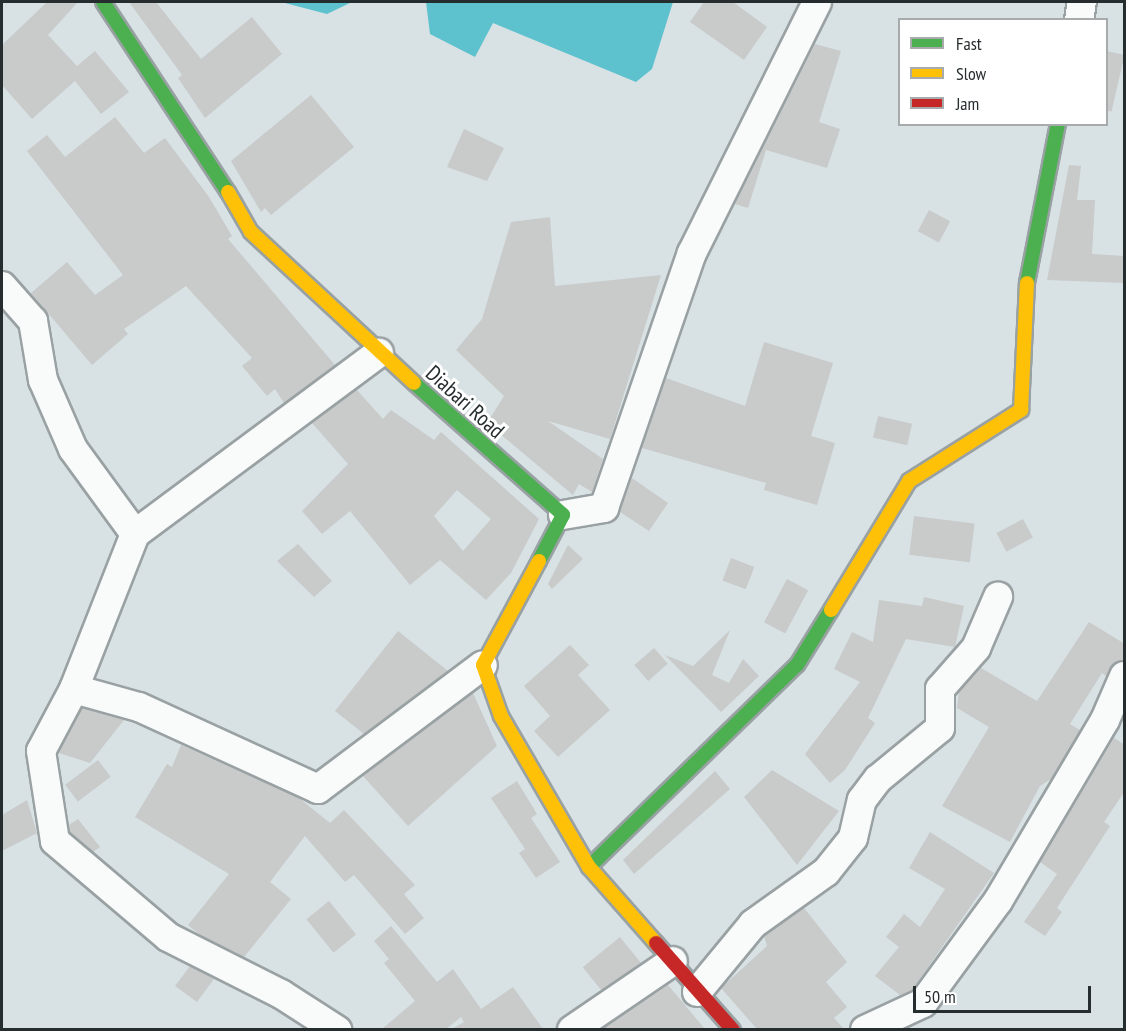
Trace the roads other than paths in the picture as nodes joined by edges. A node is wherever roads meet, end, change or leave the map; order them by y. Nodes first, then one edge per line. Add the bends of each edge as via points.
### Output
1 (103, 2) edge
2 (817, 2) edge
3 (1082, 2) edge
4 (1079, 18) edge
5 (1058, 126) edge
6 (2, 286) edge
7 (379, 353) junction
8 (563, 515) junction
9 (135, 534) junction
10 (998, 597) dead end
11 (483, 665) junction
12 (1125, 676) edge
13 (74, 689) junction
14 (589, 867) junction
15 (673, 961) junction
16 (697, 992) junction
17 (337, 1029) edge
18 (572, 1029) edge
19 (733, 1029) edge
20 (865, 1029) edge

1 - 7 street, Diabari Road via 194,135 251,232
2 - 8 street via 692,253 604,508
3 - 4 street
5 - 14 street via 1023,304 1021,410 909,481 797,665
6 - 9 street via 33,321 43,380 73,449
7 - 8 street, Diabari Road
7 - 9 street
8 - 11 street
9 - 13 street
10 - 16 street via 976,648 940,689 940,728 878,779 862,800 853,838 826,872 753,924
11 - 13 street via 318,789 139,707
11 - 14 street via 501,716
12 - 20 street via 1105,720 998,900 923,1003
13 - 17 street via 42,751 55,841 168,937 281,994
14 - 15 street
15 - 16 street
15 - 18 street
16 - 19 street

